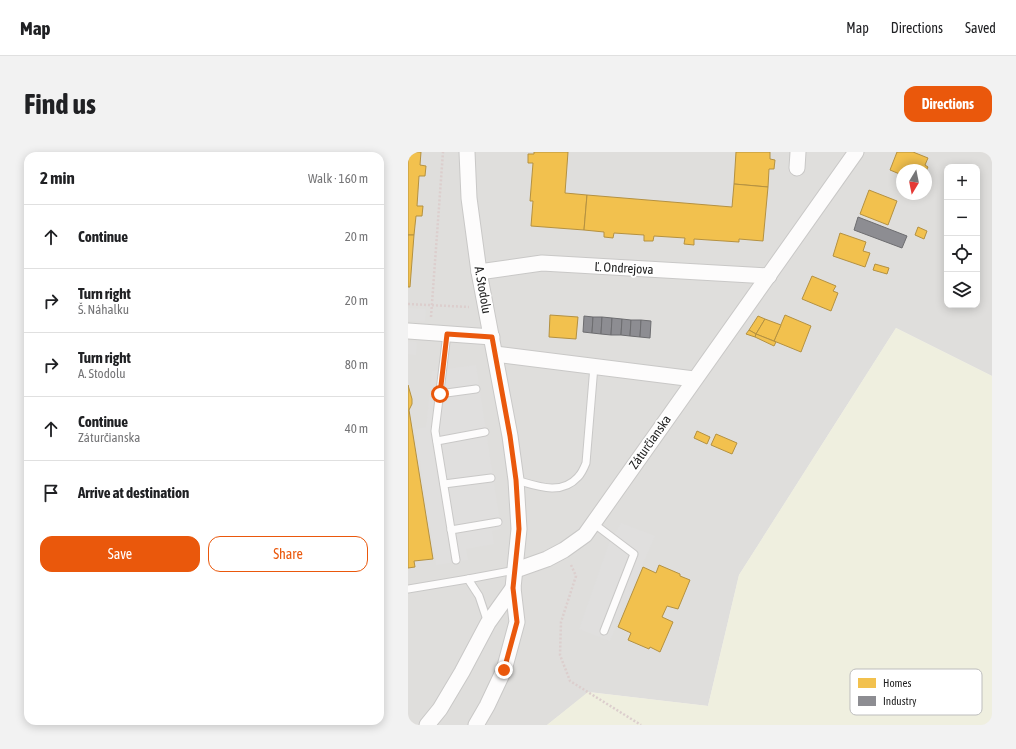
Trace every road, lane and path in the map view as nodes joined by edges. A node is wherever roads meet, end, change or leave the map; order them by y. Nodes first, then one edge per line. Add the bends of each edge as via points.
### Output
1 (443, 152) edge
2 (467, 152) edge
3 (798, 152) edge
4 (856, 152) edge
5 (797, 168) dead end
6 (479, 272) junction
7 (769, 276) junction
8 (408, 304) edge
9 (432, 305) junction
10 (486, 308) junction
11 (408, 331) edge
12 (430, 333) junction
13 (447, 334) junction
14 (492, 337) junction
15 (495, 354) junction
16 (594, 366) junction
17 (694, 380) junction
18 (476, 389) dead end
19 (440, 394) junction
20 (485, 432) dead end
21 (437, 441) junction
22 (491, 478) dead end
23 (516, 480) junction
24 (444, 484) junction
25 (498, 522) dead end
26 (593, 523) junction
27 (451, 530) junction
28 (564, 550) junction
29 (456, 560) dead end
30 (516, 570) junction
31 (468, 579) junction
32 (513, 588) junction
33 (408, 589) edge
34 (488, 623) junction
35 (604, 631) dead end
36 (427, 725) edge
37 (476, 725) edge
38 (641, 725) edge

1 - 9 path
2 - 6 street, A. Stodolu via 469,198
3 - 5 street
4 - 7 street, Záturčianska
6 - 7 street, Ľ. Ondrejova via 542,263
6 - 10 street, A. Stodolu
7 - 17 street, Záturčianska
8 - 9 path
9 - 10 path
9 - 12 path
10 - 14 street, A. Stodolu
11 - 12 street
12 - 13 street
13 - 14 street
13 - 19 lane
14 - 15 street, A. Stodolu
15 - 16 street
15 - 23 street, A. Stodolu
16 - 17 street
16 - 23 lane via 586,463 578,477 564,487 547,488
17 - 26 street, Záturčianska
18 - 19 lane
19 - 21 lane via 435,430
20 - 21 lane
21 - 24 lane
22 - 24 lane
23 - 30 street, A. Stodolu via 519,529
24 - 27 lane
25 - 27 lane
26 - 28 street, Záturčianska via 585,535
26 - 35 lane via 634,554
27 - 29 lane
28 - 30 street, Záturčianska
28 - 38 path via 576,576 561,622 560,655 570,682
30 - 31 lane
30 - 32 street
31 - 33 lane
31 - 34 lane via 479,596
32 - 34 street
32 - 37 street via 517,622 504,670
34 - 36 street via 440,709

